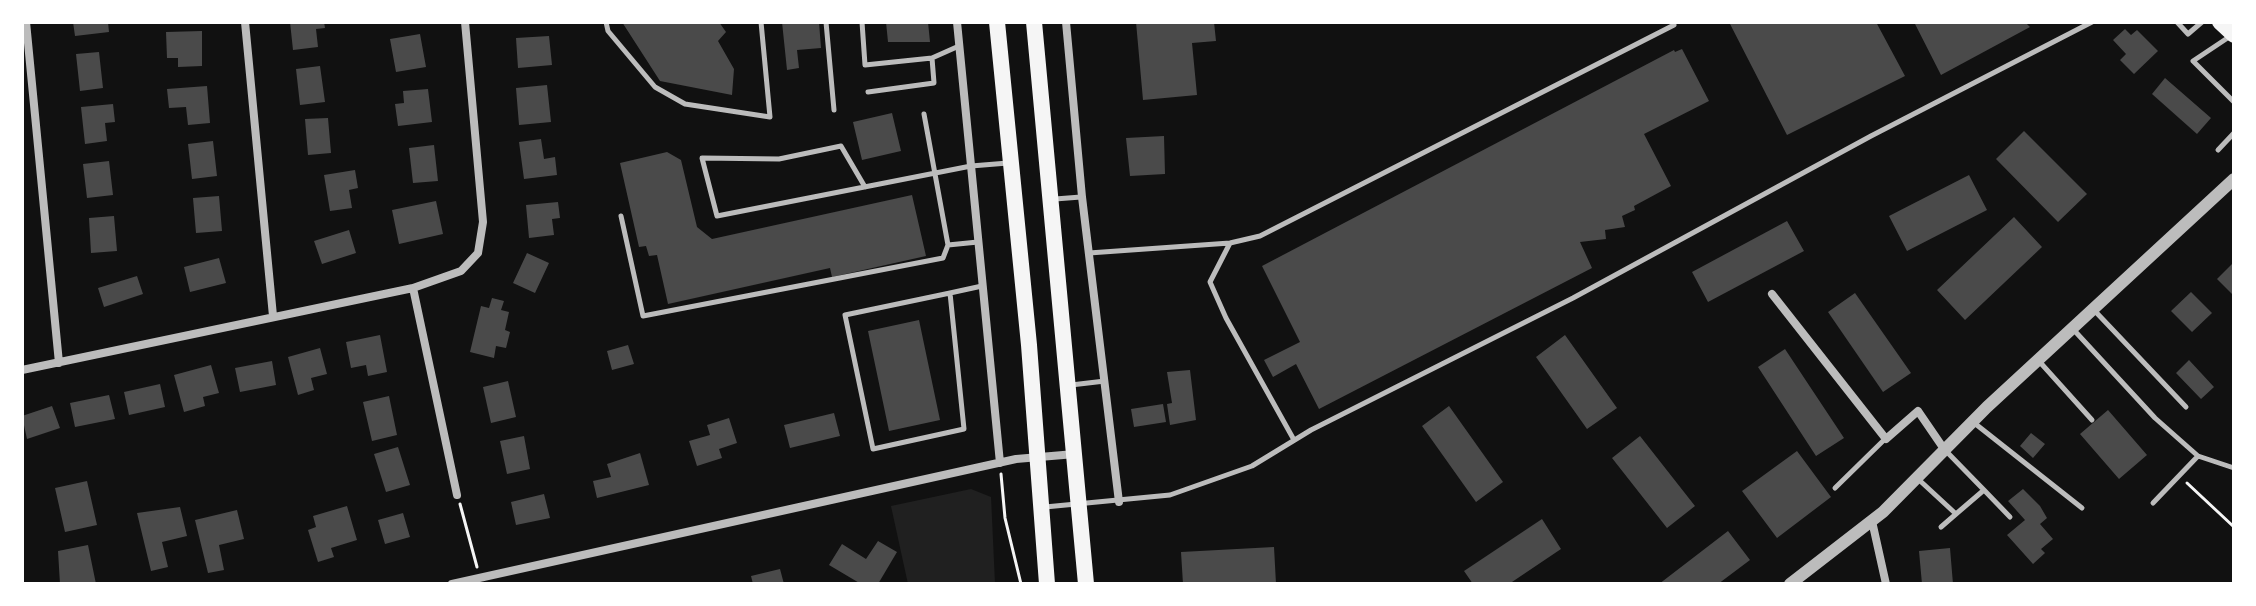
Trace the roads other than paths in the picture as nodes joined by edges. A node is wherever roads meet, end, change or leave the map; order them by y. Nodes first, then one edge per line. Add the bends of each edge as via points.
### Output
1 (26, 22) edge
2 (245, 22) edge
3 (465, 22) edge
4 (606, 22) edge
5 (761, 22) edge
6 (826, 22) edge
7 (862, 22) edge
8 (957, 22) edge
9 (997, 22) edge
10 (1034, 22) edge
11 (1066, 22) edge
12 (1672, 22) edge
13 (2092, 22) edge
14 (2177, 22) edge
15 (2202, 22) edge
16 (2220, 22) edge
17 (2234, 34) edge
18 (959, 46) junction
19 (932, 58) junction
20 (868, 92) dead end
21 (2234, 102) edge
22 (834, 110) dead end
23 (924, 114) dead end
24 (2234, 133) edge
25 (2218, 150) dead end
26 (1011, 163) junction
27 (971, 166) junction
28 (935, 173) junction
29 (2233, 183) edge
30 (865, 187) junction
31 (1082, 197) junction
32 (1052, 200) junction
33 (621, 216) dead end
34 (979, 242) junction
35 (1230, 243) junction
36 (948, 245) junction
37 (1089, 253) junction
38 (983, 286) junction
39 (413, 288) junction
40 (950, 293) junction
41 (1772, 294) dead end
42 (2092, 308) junction
43 (273, 316) junction
44 (2071, 327) junction
45 (2037, 359) junction
46 (59, 363) junction
47 (22, 370) edge
48 (1106, 381) junction
49 (1069, 385) junction
50 (2186, 407) dead end
51 (2092, 420) dead end
52 (1972, 422) junction
53 (1886, 439) junction
54 (1294, 440) junction
55 (1944, 449) junction
56 (1076, 454) junction
57 (1039, 456) junction
58 (2198, 456) junction
59 (1000, 463) junction
60 (2234, 468) edge
61 (1917, 478) junction
62 (1835, 488) dead end
63 (1984, 490) junction
64 (457, 495) road end
65 (1119, 502) junction
66 (2153, 503) dead end
67 (1081, 505) junction
68 (1043, 507) junction
69 (2082, 508) dead end
70 (1956, 514) junction
71 (2010, 517) dead end
72 (1872, 521) junction
73 (1941, 527) dead end
74 (452, 584) edge
75 (1047, 584) edge
76 (1086, 584) edge
77 (1790, 584) edge
78 (1886, 584) edge

1 - 46 street
2 - 43 street
3 - 39 street via 482,242 472,263 461,271
4 - 5 lane via 655,87 685,104 770,117
6 - 22 lane
7 - 19 lane via 865,65
8 - 18 street
9 - 26 main road
10 - 32 main road
11 - 31 street
12 - 35 lane via 1260,236
13 - 54 lane
14 - 15 lane via 2188,34
16 - 17 main road
17 - 21 lane via 2193,61
18 - 19 lane
18 - 27 street
19 - 20 lane via 934,83
23 - 28 lane
24 - 25 lane
26 - 27 lane
26 - 57 main road
27 - 28 lane
27 - 34 street
28 - 30 lane
28 - 36 lane
29 - 42 street
30 - 30 lane via 841,146 779,159 702,158 717,216
31 - 32 lane
31 - 37 street
32 - 49 main road
33 - 36 lane via 643,316 943,258
34 - 36 lane
34 - 38 street
35 - 37 lane
35 - 54 lane via 1210,282
37 - 48 street
38 - 40 lane
38 - 59 street
39 - 43 street
39 - 64 street
40 - 40 lane via 845,315 873,449 964,429
41 - 53 street
42 - 44 street
42 - 50 lane
43 - 46 street
44 - 45 street
44 - 58 lane
45 - 51 lane
45 - 52 street
46 - 47 street
48 - 49 lane
48 - 65 street
49 - 56 main road
52 - 55 street
52 - 69 lane
53 - 55 street via 1918,411
53 - 62 lane
54 - 65 lane via 1252,466 1210,483
55 - 61 street
55 - 63 lane
56 - 57 street
56 - 67 main road
57 - 59 street
57 - 68 main road
58 - 60 lane
58 - 66 lane
59 - 74 street
61 - 70 lane
61 - 72 street
63 - 70 lane
63 - 71 lane
65 - 67 lane
67 - 68 lane
67 - 76 main road
68 - 75 main road
70 - 73 lane
72 - 77 street
72 - 78 street

